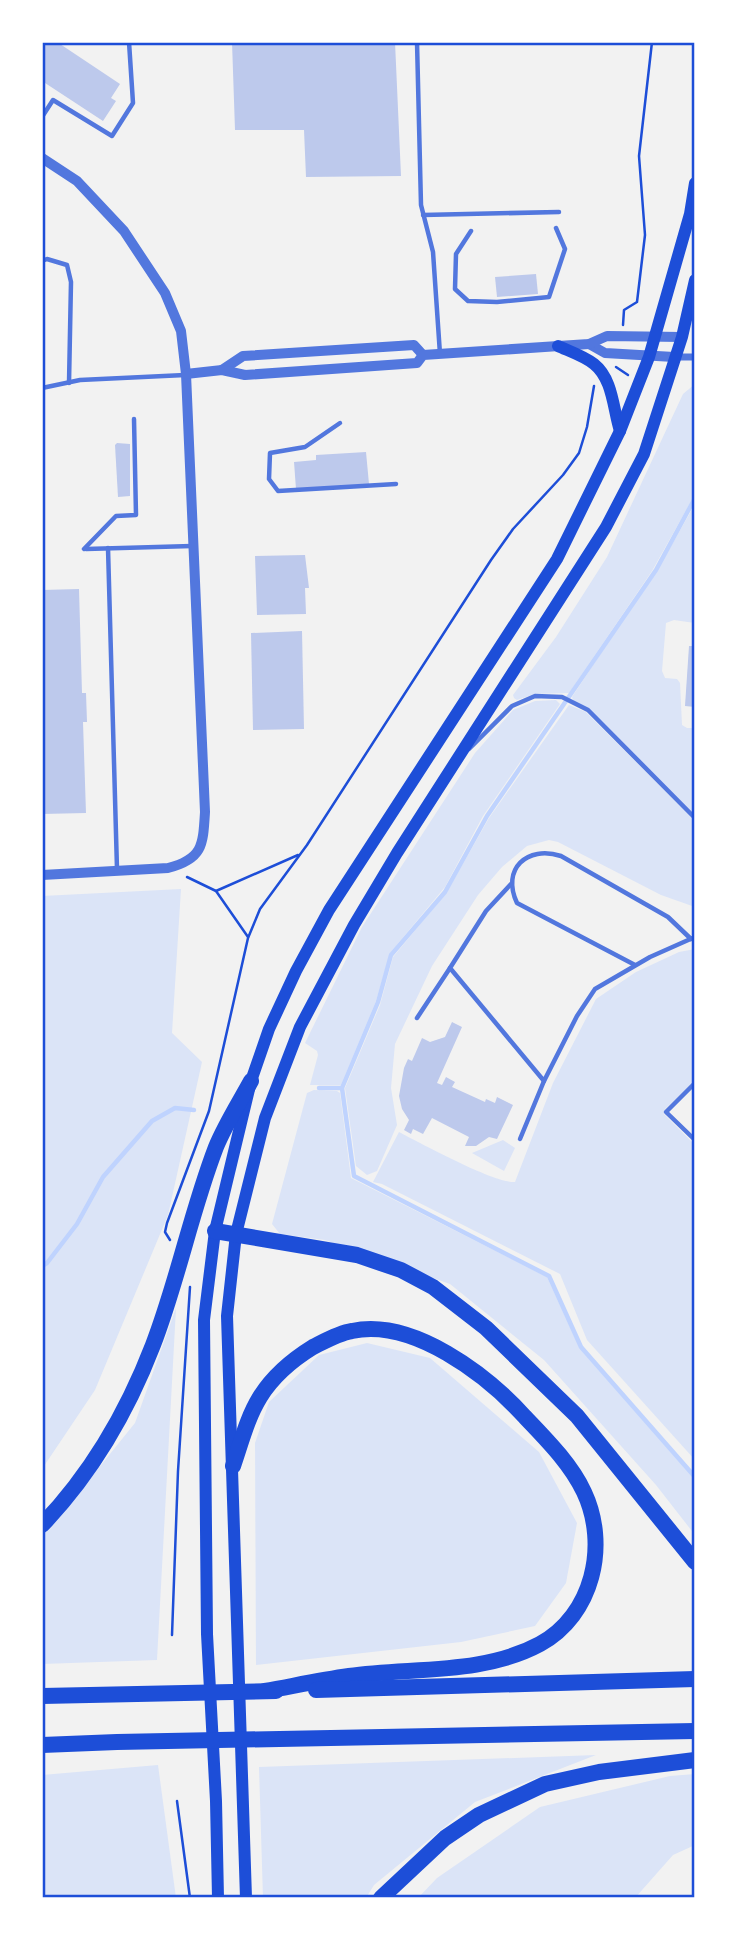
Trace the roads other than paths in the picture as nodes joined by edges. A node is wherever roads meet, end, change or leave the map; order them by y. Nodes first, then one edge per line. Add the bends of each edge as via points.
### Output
1 (129, 42) edge
2 (417, 42) edge
3 (42, 117) edge
4 (42, 158) edge
5 (695, 183) edge
6 (559, 212) dead end
7 (424, 215) junction
8 (556, 228) dead end
9 (471, 231) dead end
10 (42, 261) edge
11 (695, 280) edge
12 (656, 336) junction
13 (688, 337) edge
14 (589, 344) junction
15 (558, 346) junction
16 (440, 354) junction
17 (424, 355) junction
18 (649, 357) junction
19 (674, 357) junction
20 (695, 357) edge
21 (222, 370) junction
22 (186, 374) junction
23 (69, 383) junction
24 (42, 388) edge
25 (134, 419) dead end
26 (340, 423) dead end
27 (620, 430) junction
28 (396, 484) dead end
29 (193, 546) junction
30 (108, 548) junction
31 (452, 768) junction
32 (695, 818) edge
33 (117, 871) junction
34 (42, 875) edge
35 (511, 884) junction
36 (693, 938) edge
37 (636, 965) junction
38 (450, 968) junction
39 (418, 1018) dead end
40 (544, 1081) junction
41 (251, 1082) junction
42 (695, 1083) edge
43 (520, 1139) dead end
44 (695, 1140) edge
45 (215, 1231) junction
46 (236, 1234) junction
47 (233, 1466) junction
48 (42, 1525) edge
49 (695, 1562) edge
50 (695, 1679) edge
51 (265, 1691) junction
52 (42, 1696) edge
53 (695, 1731) edge
54 (117, 1742) junction
55 (42, 1745) edge
56 (42, 1755) edge
57 (695, 1760) edge
58 (218, 1898) edge
59 (246, 1898) edge
60 (381, 1898) edge

1 - 3 lane via 133,103 112,136 53,100
2 - 7 lane
4 - 22 street via 77,181 124,231 152,272 181,331
5 - 12 main road
6 - 7 lane
7 - 16 lane via 433,252
8 - 9 lane via 565,248 549,297 497,302 468,301 455,289 456,254
10 - 23 lane via 67,265 71,282
11 - 13 main road
12 - 13 street
12 - 14 street via 607,336
12 - 18 main road
13 - 19 main road
14 - 15 street
14 - 18 street via 605,353
15 - 16 street
15 - 27 main road via 593,363 603,374
16 - 17 street
17 - 21 street via 416,363 244,375
17 - 21 street via 414,345 243,356
18 - 19 street
18 - 27 main road
19 - 20 street
19 - 31 main road via 643,454 606,527
21 - 22 street
22 - 23 lane
22 - 29 street
23 - 24 lane
25 - 30 lane via 136,516 116,516 84,549
26 - 28 lane via 305,447 270,453 269,478 278,491
27 - 41 main road via 557,559 329,910 269,1029
29 - 30 lane
29 - 33 street via 203,835 198,852 187,863
30 - 33 lane
31 - 32 lane via 512,706 535,696 562,697 588,710
31 - 46 main road via 354,925 300,1027 265,1118
33 - 34 street
35 - 36 lane via 514,871 531,854 561,856 668,917
35 - 37 lane via 524,909
35 - 38 lane via 486,911
36 - 37 lane
37 - 40 lane via 595,989
38 - 39 lane
38 - 40 lane
40 - 43 lane
41 - 45 main road
41 - 48 highway via 217,1145 153,1344 131,1395 88,1468
42 - 44 lane via 666,1112
45 - 46 highway
45 - 58 main road via 204,1320 208,1634
46 - 47 main road via 227,1316
46 - 49 highway via 357,1255 433,1287 486,1328 577,1416
47 - 51 highway via 260,1397 292,1359 352,1331 395,1332 426,1342 461,1363 515,1406 584,1492 596,1539 582,1602 572,1619 540,1644 510,1657 468,1665 348,1676
47 - 59 main road
50 - 51 highway
51 - 52 highway
53 - 54 highway
54 - 55 highway
54 - 56 highway
57 - 60 highway via 545,1784 479,1815 445,1838

